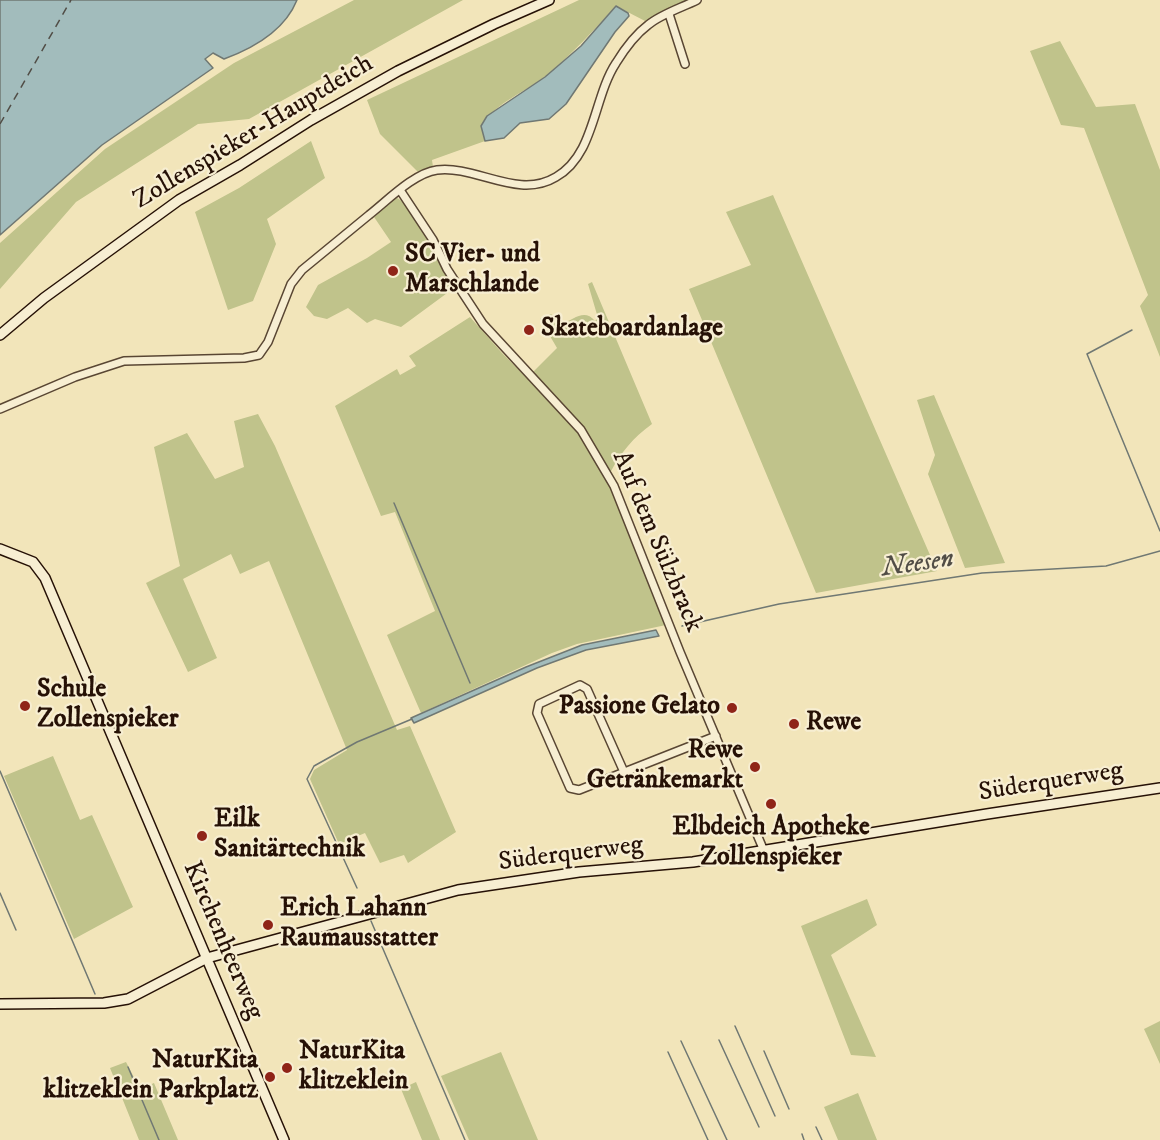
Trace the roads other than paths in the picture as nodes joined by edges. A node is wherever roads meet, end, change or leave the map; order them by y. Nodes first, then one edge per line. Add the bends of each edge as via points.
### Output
1 (549, 0) edge
2 (697, 0) edge
3 (669, 14) junction
4 (685, 64) dead end
5 (400, 190) junction
6 (0, 335) edge
7 (0, 409) edge
8 (0, 549) edge
9 (716, 736) junction
10 (624, 771) junction
11 (1160, 788) edge
12 (764, 852) junction
13 (207, 958) junction
14 (0, 1004) edge
15 (284, 1140) edge

1 - 6 street, Zollenspieker-Hauptdeich via 398,71 179,200 52,292
2 - 3 street
3 - 4 street
3 - 5 street via 649,24 616,63 601,93 582,151 556,178 534,184 508,183 454,170 436,170
5 - 7 street via 302,270 291,284 259,355 124,361
5 - 9 street, Auf dem Sülzbrack via 483,324 581,430 614,486
8 - 13 street, Kirchenheerweg via 33,562 45,578
9 - 10 street
9 - 12 street, Auf dem Sülzbrack
10 - 10 street via 579,790 570,788 537,713 539,704 580,685 587,689
11 - 12 street, Süderquerweg
12 - 13 street, Süderquerweg via 458,890
13 - 14 street, Süderquerweg via 123,1000
13 - 15 street, Kirchenheerweg

